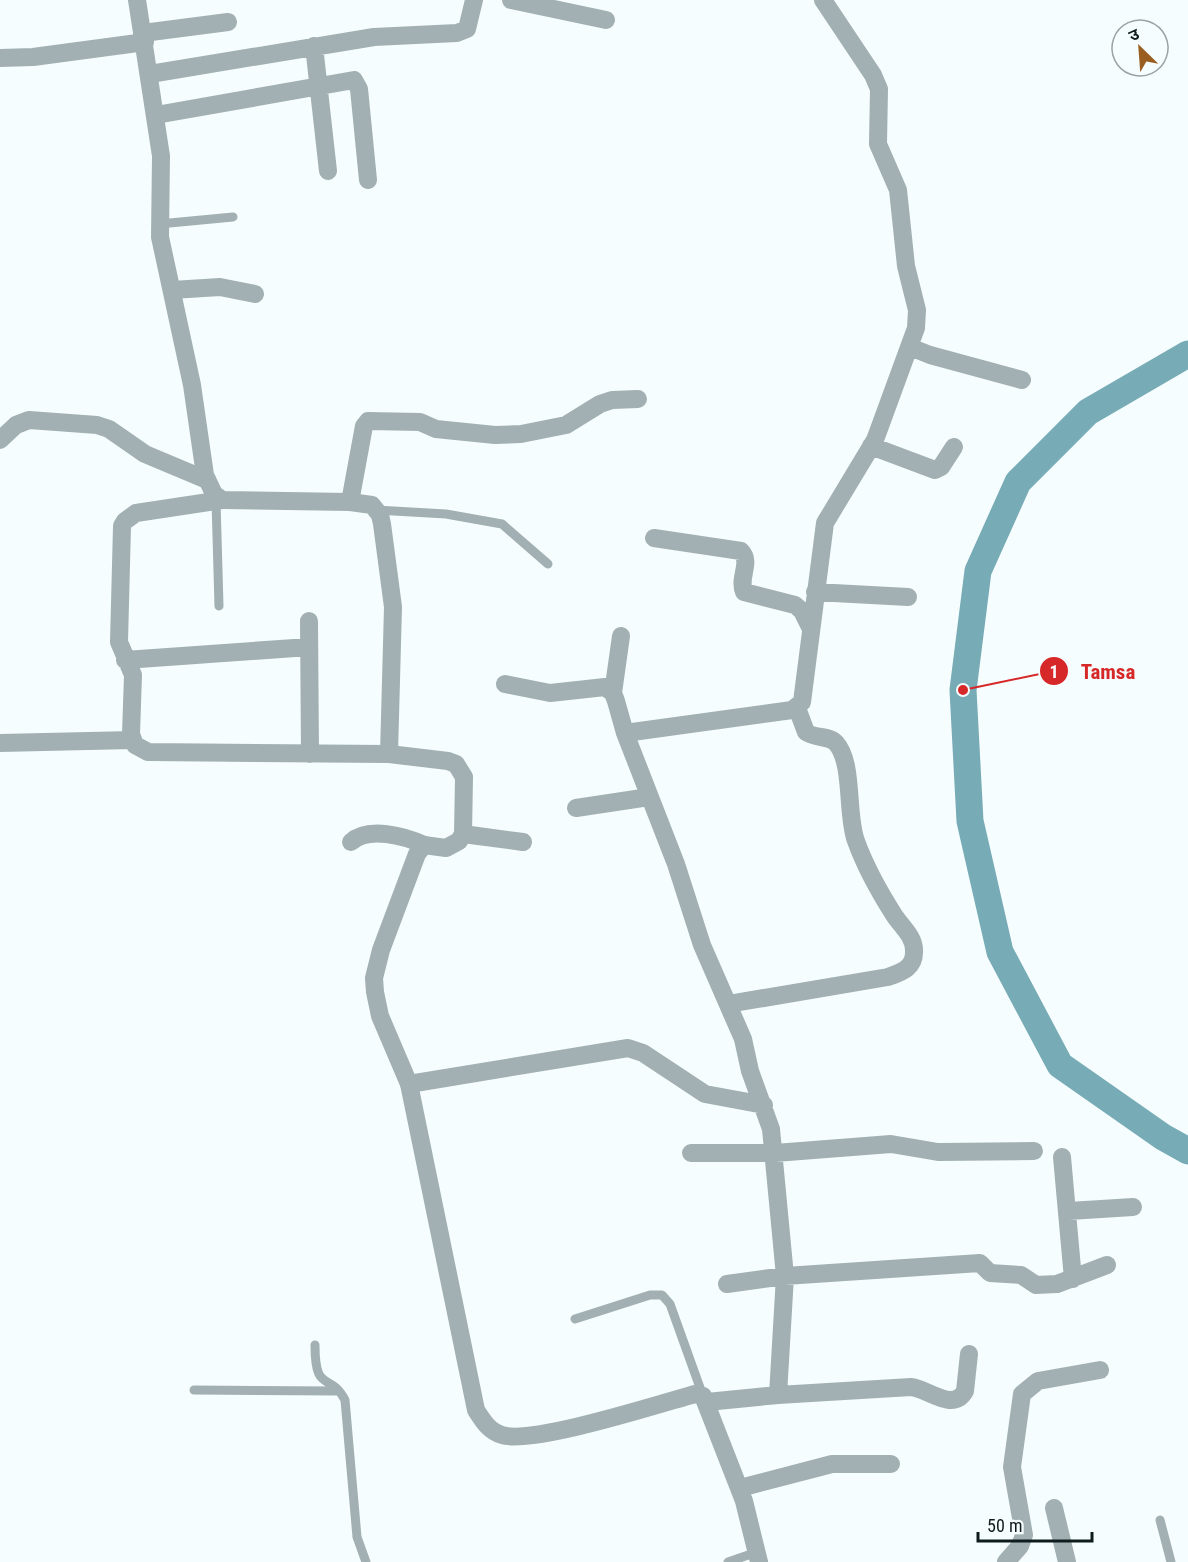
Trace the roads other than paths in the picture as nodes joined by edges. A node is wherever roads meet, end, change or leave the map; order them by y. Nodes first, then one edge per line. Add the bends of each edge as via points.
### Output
1 (137, 0) edge
2 (474, 0) edge
3 (511, 0) edge
4 (823, 0) edge
5 (606, 20) dead end
6 (228, 22) dead end
7 (144, 38) junction
8 (314, 46) junction
9 (0, 58) edge
10 (150, 74) junction
11 (316, 85) junction
12 (156, 115) junction
13 (328, 171) dead end
14 (368, 180) dead end
15 (232, 217) dead end
16 (159, 224) junction
17 (172, 290) junction
18 (255, 294) dead end
19 (910, 347) junction
20 (1022, 380) dead end
21 (638, 399) dead end
22 (0, 440) edge
23 (871, 446) junction
24 (954, 447) dead end
25 (207, 480) junction
26 (219, 501) junction
27 (350, 502) junction
28 (376, 510) junction
29 (654, 538) dead end
30 (548, 564) dead end
31 (814, 592) junction
32 (908, 597) dead end
33 (219, 606) dead end
34 (309, 621) dead end
35 (810, 627) junction
36 (621, 636) dead end
37 (309, 647) junction
38 (125, 660) junction
39 (505, 684) dead end
40 (613, 693) junction
41 (797, 708) junction
42 (625, 733) junction
43 (133, 740) junction
44 (0, 743) edge
45 (310, 754) junction
46 (389, 754) junction
47 (649, 797) junction
48 (576, 808) dead end
49 (463, 834) junction
50 (351, 842) dead end
51 (524, 842) dead end
52 (424, 845) junction
53 (728, 1004) junction
54 (409, 1084) junction
55 (764, 1105) junction
56 (1034, 1151) dead end
57 (691, 1153) dead end
58 (775, 1153) junction
59 (1062, 1157) dead end
60 (1133, 1207) dead end
61 (1069, 1211) junction
62 (1107, 1265) dead end
63 (785, 1276) junction
64 (1073, 1279) junction
65 (727, 1284) dead end
66 (575, 1319) dead end
67 (315, 1345) dead end
68 (969, 1354) dead end
69 (1100, 1370) dead end
70 (194, 1390) dead end
71 (337, 1390) junction
72 (778, 1395) junction
73 (705, 1399) junction
74 (891, 1464) dead end
75 (740, 1488) junction
76 (1054, 1508) dead end
77 (1160, 1520) dead end
78 (758, 1557) edge
79 (366, 1562) edge
80 (728, 1562) edge
81 (1006, 1562) edge
82 (1067, 1562) edge
83 (1171, 1562) edge

1 - 7 street
2 - 8 street via 470,24 463,31
3 - 5 street
4 - 19 street via 879,89 878,144 898,190 906,266 917,310
6 - 7 street
7 - 9 street via 33,57
7 - 10 street
8 - 10 street
8 - 11 street
10 - 12 street
11 - 12 street
11 - 13 street
11 - 14 street via 351,80 358,85
12 - 16 street via 162,197
15 - 16 lane
16 - 17 street
17 - 18 street via 220,287
17 - 25 street
19 - 20 street
19 - 23 street
21 - 27 street via 612,400 566,425 521,434 436,429 420,422 368,421
22 - 25 street via 16,425 29,420 98,425 145,454
23 - 24 street via 935,470 941,468
23 - 31 street via 827,517
25 - 26 street
26 - 27 street
26 - 33 lane
26 - 38 street via 143,512 125,521 121,533 119,642
27 - 28 street via 367,503
28 - 30 lane via 446,514 502,524
28 - 46 street via 382,524 393,607
29 - 35 street via 741,551 746,560 741,584 744,592 795,606
31 - 32 street
31 - 35 street
34 - 37 street
35 - 41 street via 804,695
36 - 40 street
37 - 38 street
37 - 45 street
38 - 43 street via 134,682
39 - 40 street via 550,693 605,687
40 - 42 street
41 - 42 street
41 - 53 street via 806,732 832,740 838,746 854,835 889,907 909,935 914,951 912,962 908,969 888,977
42 - 47 street
43 - 44 street
43 - 45 street via 140,750 148,752
45 - 46 street
46 - 49 street via 456,764 464,777
47 - 48 street
47 - 53 street via 702,945
49 - 51 street
49 - 52 street via 446,848
50 - 52 street via 358,836 395,835
52 - 54 street via 413,862 374,978 376,1004
53 - 55 street
54 - 55 street via 628,1048 643,1053 705,1094
54 - 73 street via 473,1396 483,1422 502,1435 532,1437 695,1394
55 - 58 street
56 - 58 street via 938,1152 891,1144
57 - 58 street
58 - 63 street
59 - 61 street
60 - 61 street
61 - 64 street
62 - 64 street
63 - 64 street via 980,1263 987,1272 1021,1275 1036,1285
63 - 65 street
63 - 72 street
66 - 73 lane via 650,1294 662,1295 670,1304
67 - 71 lane via 318,1376
68 - 72 street via 964,1391 956,1398 941,1400 911,1387
69 - 81 street via 1038,1381 1022,1394 1012,1467 1024,1535
70 - 71 lane
71 - 79 lane via 345,1400 357,1537
72 - 73 street
73 - 75 street
74 - 75 street via 832,1464
75 - 78 street
76 - 82 street
77 - 83 lane
78 - 80 lane

